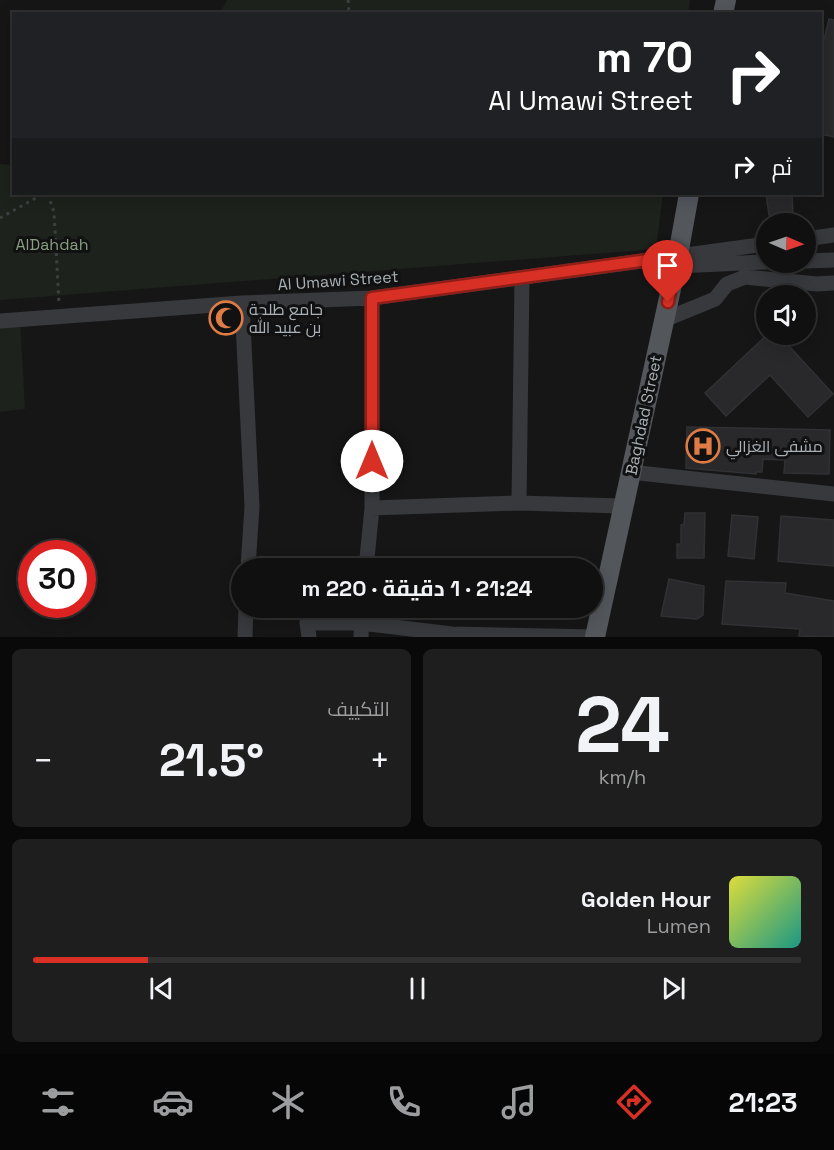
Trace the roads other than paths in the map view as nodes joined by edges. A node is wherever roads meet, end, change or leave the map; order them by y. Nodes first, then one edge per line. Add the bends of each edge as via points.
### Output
1 (689, 195) edge
2 (834, 235) edge
3 (816, 238) edge
4 (756, 246) edge
5 (834, 260) edge
6 (676, 261) junction
7 (816, 261) edge
8 (756, 262) edge
9 (522, 278) junction
10 (834, 283) edge
11 (372, 298) junction
12 (242, 303) junction
13 (664, 320) junction
14 (0, 321) edge
15 (630, 472) junction
16 (834, 494) edge
17 (519, 503) junction
18 (622, 506) junction
19 (372, 508) junction
20 (249, 558) edge
21 (367, 558) edge
22 (246, 618) edge
23 (361, 623) edge
24 (452, 636) edge
25 (245, 637) edge
26 (309, 637) edge
27 (596, 637) edge

1 - 6 main road, Baghdad Street
2 - 3 street
4 - 6 street
5 - 7 street
6 - 8 street
6 - 9 street, Al Umawi Street
6 - 13 main road, Baghdad Street
9 - 11 street, Al Umawi Street
9 - 17 street
10 - 13 street via 746,277 727,284 715,299
11 - 12 street, Al Umawi Street
11 - 19 street
12 - 14 street, Al Umawi Street
12 - 20 street via 252,506
13 - 15 main road, Baghdad Street
15 - 16 street
15 - 18 main road, Baghdad Street
17 - 18 street
17 - 19 street
18 - 27 main road, Baghdad Street
19 - 21 street
22 - 25 street
23 - 24 street
23 - 26 street via 307,623
24 - 27 street

